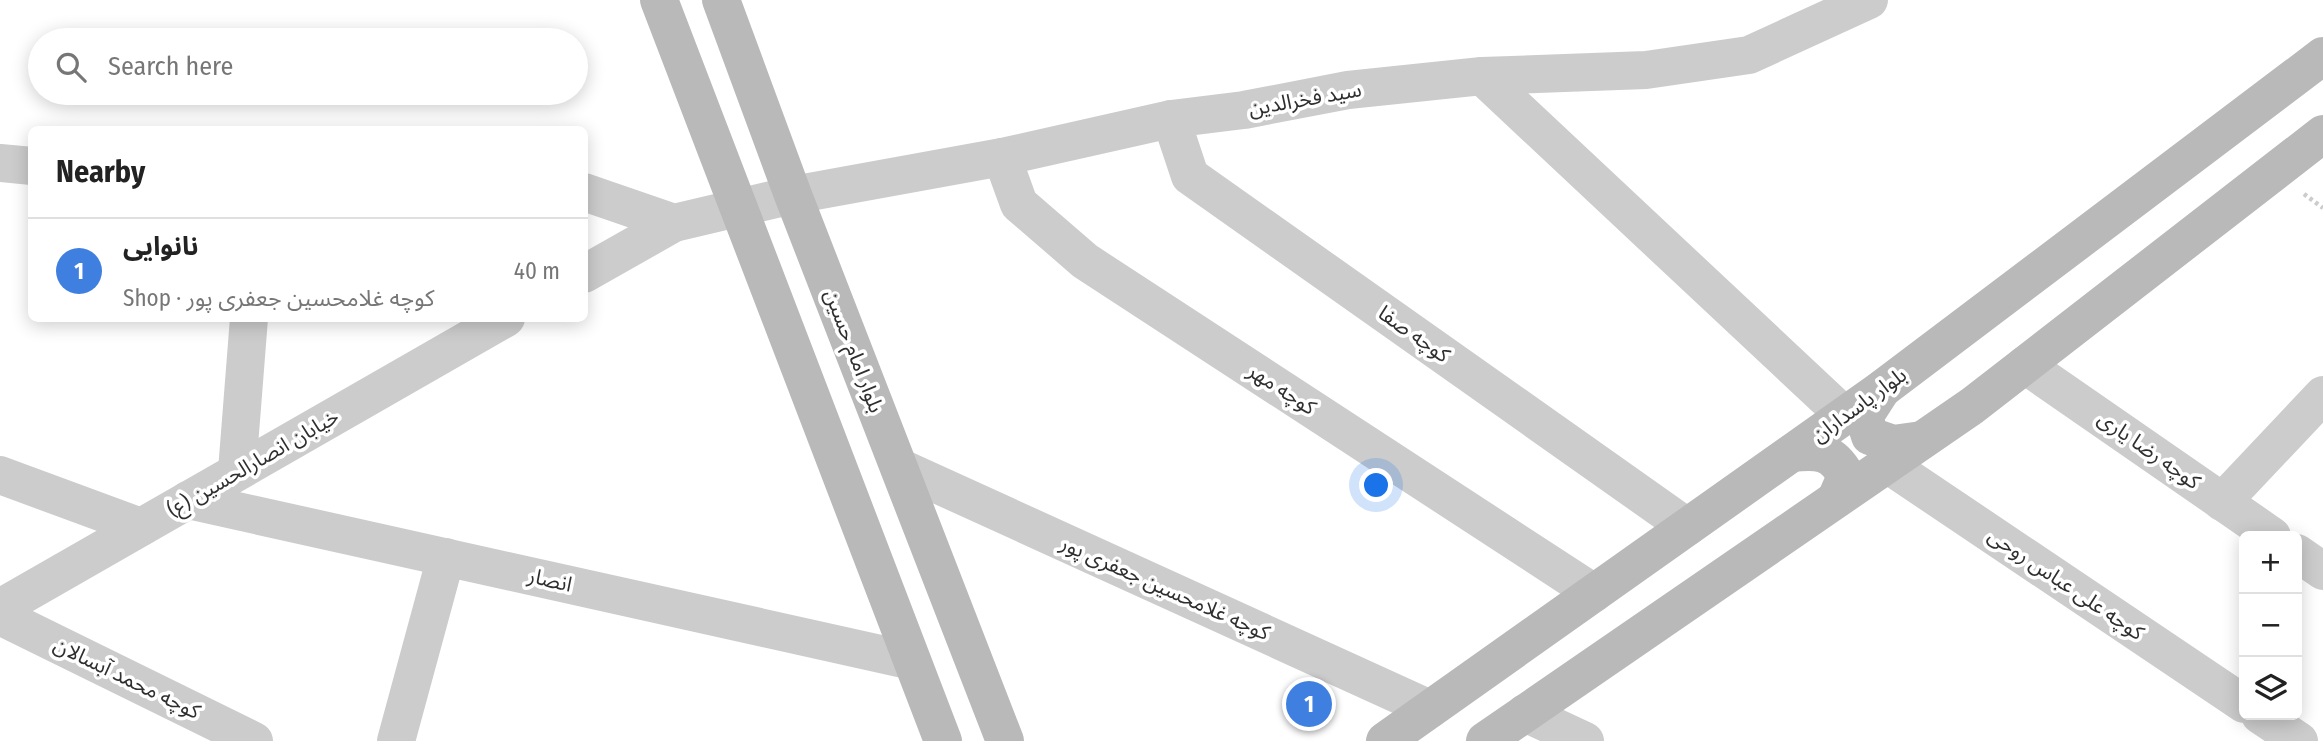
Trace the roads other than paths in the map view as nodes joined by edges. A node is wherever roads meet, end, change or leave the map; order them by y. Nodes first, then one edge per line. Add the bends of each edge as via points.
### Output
1 (659, 0) edge
2 (721, 0) edge
3 (1869, 0) edge
4 (2323, 56) edge
5 (746, 66) junction
6 (1482, 76) junction
7 (692, 87) junction
8 (1171, 120) junction
9 (2323, 134) edge
10 (1002, 157) junction
11 (0, 163) edge
12 (28, 166) edge
13 (588, 193) edge
14 (793, 195) junction
15 (738, 208) junction
16 (674, 223) junction
17 (820, 264) junction
18 (588, 272) edge
19 (766, 281) junction
20 (249, 322) edge
21 (499, 322) edge
22 (2025, 365) junction
23 (1882, 388) junction
24 (2323, 395) edge
25 (1844, 415) junction
26 (1922, 440) junction
27 (1792, 453) junction
28 (1887, 464) junction
29 (899, 467) junction
30 (237, 471) junction
31 (0, 475) edge
32 (1836, 499) junction
33 (188, 500) junction
34 (2222, 502) junction
35 (141, 527) junction
36 (1687, 527) junction
37 (2265, 531) edge
38 (2302, 556) edge
39 (446, 557) junction
40 (2323, 571) edge
41 (1594, 593) junction
42 (0, 608) edge
43 (0, 616) edge
44 (912, 661) junction
45 (2239, 701) edge
46 (1430, 709) junction
47 (1525, 713) junction
48 (2268, 720) edge
49 (254, 741) edge
50 (397, 741) edge
51 (943, 741) edge
52 (1006, 741) edge
53 (1385, 741) edge
54 (1485, 741) edge
55 (1584, 741) edge
56 (2299, 741) edge

1 - 7 main road
2 - 5 main road, بلوار امام حسین
3 - 6 street, سید فخرالدین via 1749,55 1646,71
4 - 23 main road, بلوار پاسداران
5 - 7 main road via 733,94 713,98
5 - 14 main road, بلوار امام حسین
6 - 8 street, سید فخرالدین via 1348,90
6 - 25 street
7 - 15 main road
8 - 10 street, سید فخرالدین
8 - 36 street, کوچه صفا via 1190,176
9 - 22 main road
10 - 14 street, سید فخرالدین
10 - 41 street, کوچه مهر via 1019,204 1086,261
11 - 12 street
13 - 16 street
14 - 15 street, سید فخرالدین
14 - 17 main road, بلوار امام حسین
15 - 16 street
15 - 19 main road
16 - 18 street
17 - 19 main road via 797,259 781,263
17 - 29 main road, بلوار امام حسین
19 - 44 main road
20 - 30 street
21 - 30 street, خیابان انصارالحسین (ع)
22 - 26 main road
22 - 34 street, کوچه رضا یاری
23 - 25 main road, بلوار پاسداران
23 - 26 main road via 1864,417 1870,436 1893,444
24 - 34 street
25 - 27 main road, بلوار پاسداران
26 - 28 main road
27 - 32 main road via 1820,450 1839,462 1846,476
27 - 36 main road, بلوار پاسداران
28 - 32 main road
28 - 45 street, کوچه علی عباس روحی
29 - 46 street, کوچه غلامحسین جعفری پور
29 - 52 main road, بلوار امام حسین
30 - 33 street, خیابان انصارالحسین (ع)
31 - 35 street
32 - 47 main road
33 - 35 street, خیابان انصارالحسین (ع)
33 - 39 street, انصار
34 - 37 street, کوچه رضا یاری
35 - 42 street, خیابان انصارالحسین (ع)
36 - 41 main road, بلوار پاسداران
38 - 40 street
39 - 44 street, انصار
39 - 50 street
41 - 46 main road, بلوار پاسداران
43 - 49 street, کوچه محمد آبسالان
44 - 51 main road
46 - 53 main road, بلوار پاسداران
47 - 54 main road
47 - 55 street
48 - 56 street

